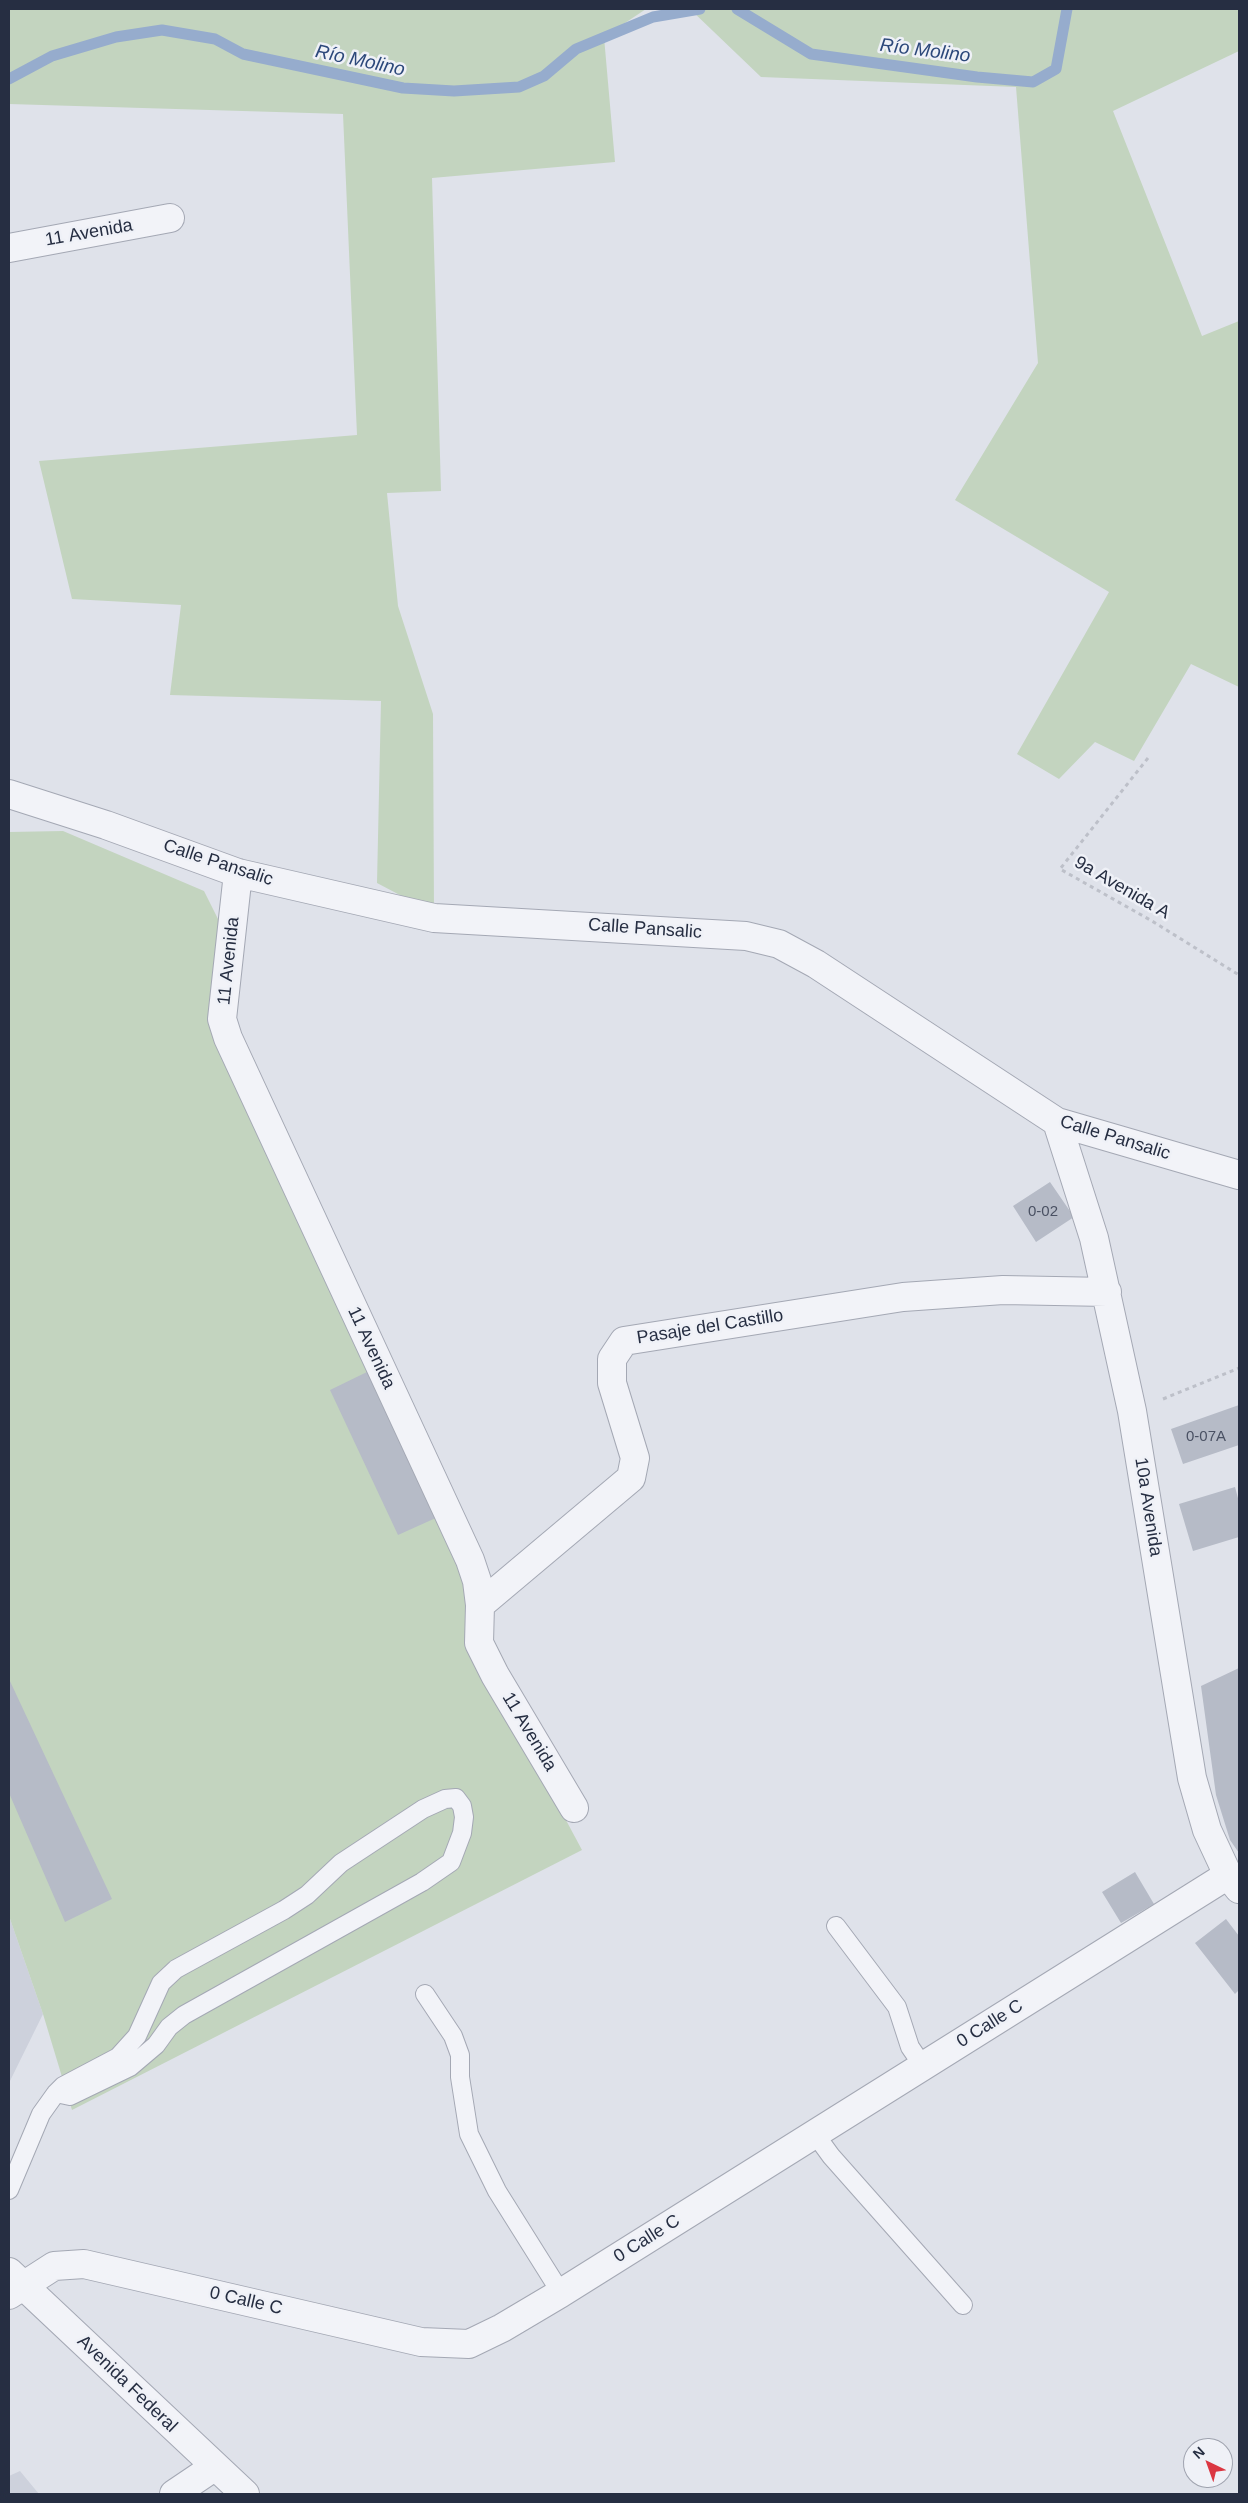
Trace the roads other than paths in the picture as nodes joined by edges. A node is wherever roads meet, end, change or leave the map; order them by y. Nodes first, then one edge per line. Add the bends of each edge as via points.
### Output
1 (170, 218) dead end
2 (9, 248) edge
3 (9, 794) edge
4 (238, 873) junction
5 (1057, 1122) junction
6 (1239, 1175) edge
7 (1107, 1292) junction
8 (480, 1605) junction
9 (574, 1808) dead end
10 (1234, 1882) edge
11 (836, 1926) dead end
12 (425, 1994) dead end
13 (923, 2066) junction
14 (56, 2093) junction
15 (815, 2134) junction
16 (9, 2190) edge
17 (14, 2284) edge
18 (561, 2293) junction
19 (963, 2305) dead end
20 (214, 2467) junction
21 (174, 2494) edge
22 (245, 2494) edge

1 - 2 street, 11 Avenida
3 - 4 street, Calle Pansalic
4 - 5 street, Calle Pansalic via 434,918 746,936 779,944 816,964
4 - 8 street, 11 Avenida via 222,1019 228,1038 470,1560
5 - 6 street, Calle Pansalic
5 - 7 street, 10a Avenida via 1094,1238
7 - 8 street, Pasaje del Castillo via 1003,1290 904,1297 624,1341 612,1359 612,1383 635,1458 630,1478
7 - 10 street, 10a Avenida via 1132,1411 1192,1778 1207,1830
8 - 9 street, 11 Avenida via 479,1643
10 - 13 street, 0 Calle C
11 - 13 lane via 897,2007 910,2047
12 - 18 lane via 453,2036 460,2055 469,2134 497,2191
13 - 15 street, 0 Calle C
14 - 14 lane via 70,2096 130,2068 184,2015 422,1882 451,1862 462,1833 462,1806 456,1798 445,1798 423,1810 341,1863 284,1910 176,1969 161,1983 137,2036 118,2056
14 - 16 lane via 41,2114
15 - 18 street, 0 Calle C
15 - 19 lane
17 - 18 street, 0 Calle C via 54,2266 84,2264 421,2342 469,2344
17 - 20 street, Avenida Federal
20 - 21 street
20 - 22 street, Avenida Federal

